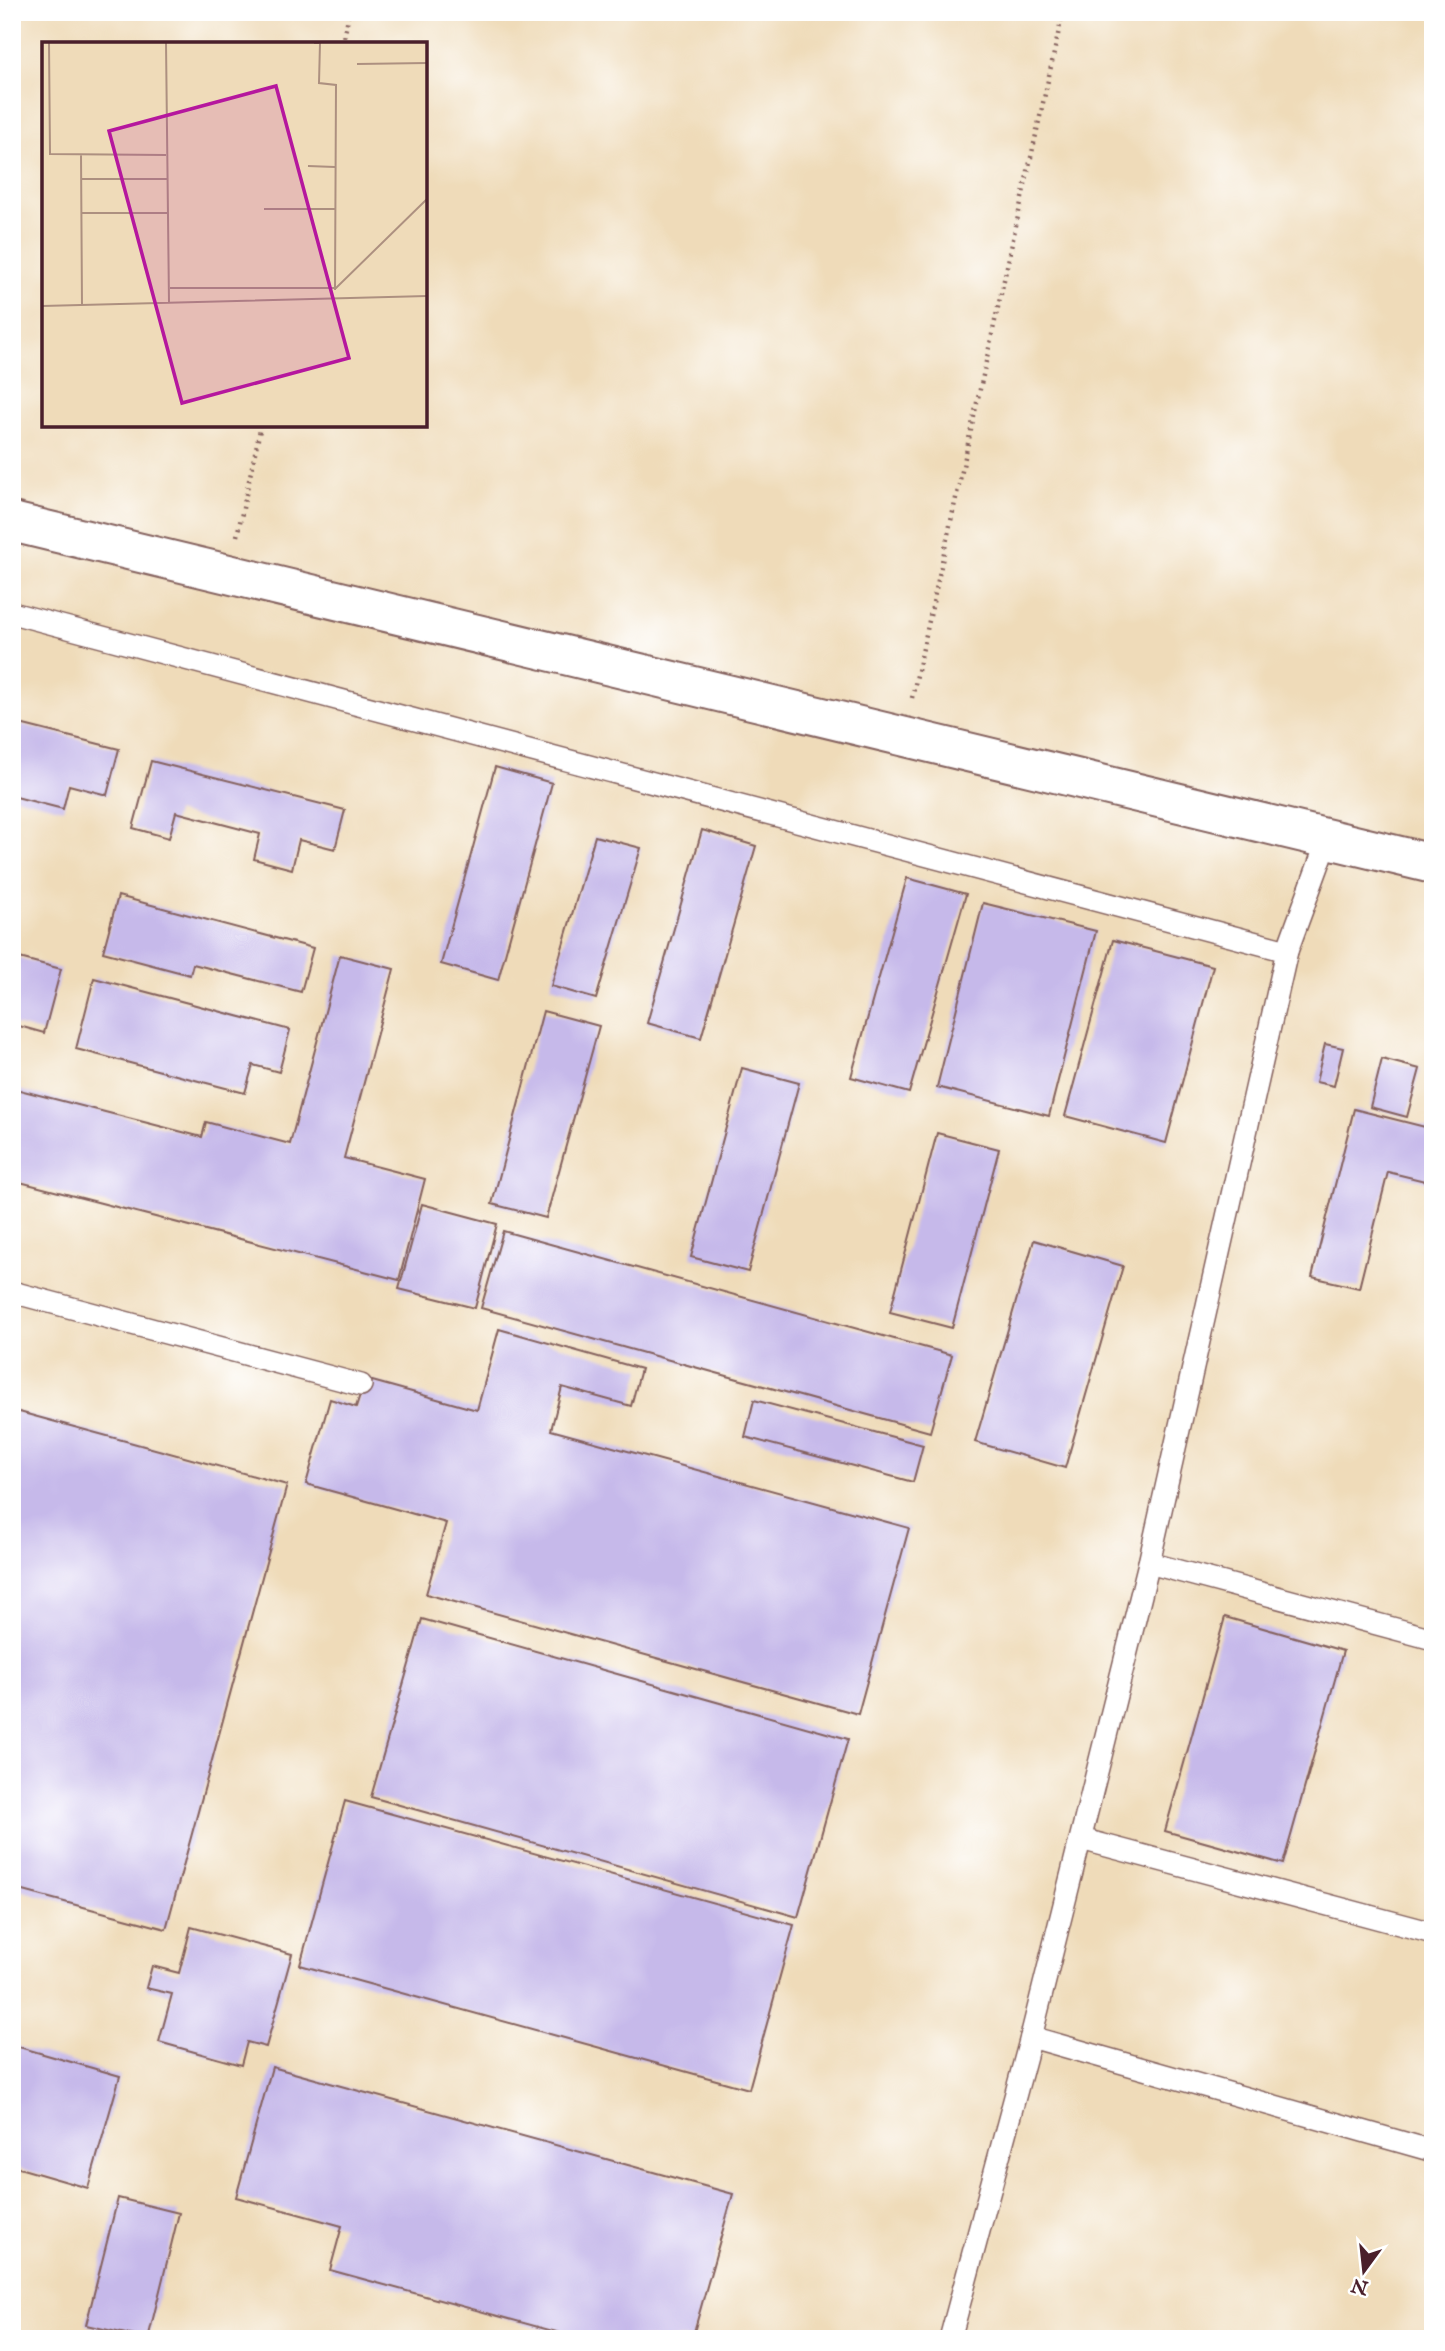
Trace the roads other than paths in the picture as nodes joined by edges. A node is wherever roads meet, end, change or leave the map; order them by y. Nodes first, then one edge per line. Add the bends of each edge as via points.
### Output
1 (12, 522) edge
2 (12, 613) edge
3 (1328, 839) junction
4 (1433, 864) edge
5 (1287, 951) junction
6 (12, 1292) edge
7 (361, 1385) dead end
8 (1149, 1563) junction
9 (1433, 1639) edge
10 (1081, 1839) junction
11 (1433, 1933) edge
12 (1031, 2037) junction
13 (1433, 2151) edge
14 (950, 2339) edge

1 - 3 street
2 - 5 lane
3 - 4 street
3 - 5 lane
5 - 8 lane
6 - 7 lane
8 - 9 lane
8 - 10 lane
10 - 11 lane
10 - 12 lane
12 - 13 lane
12 - 14 lane

